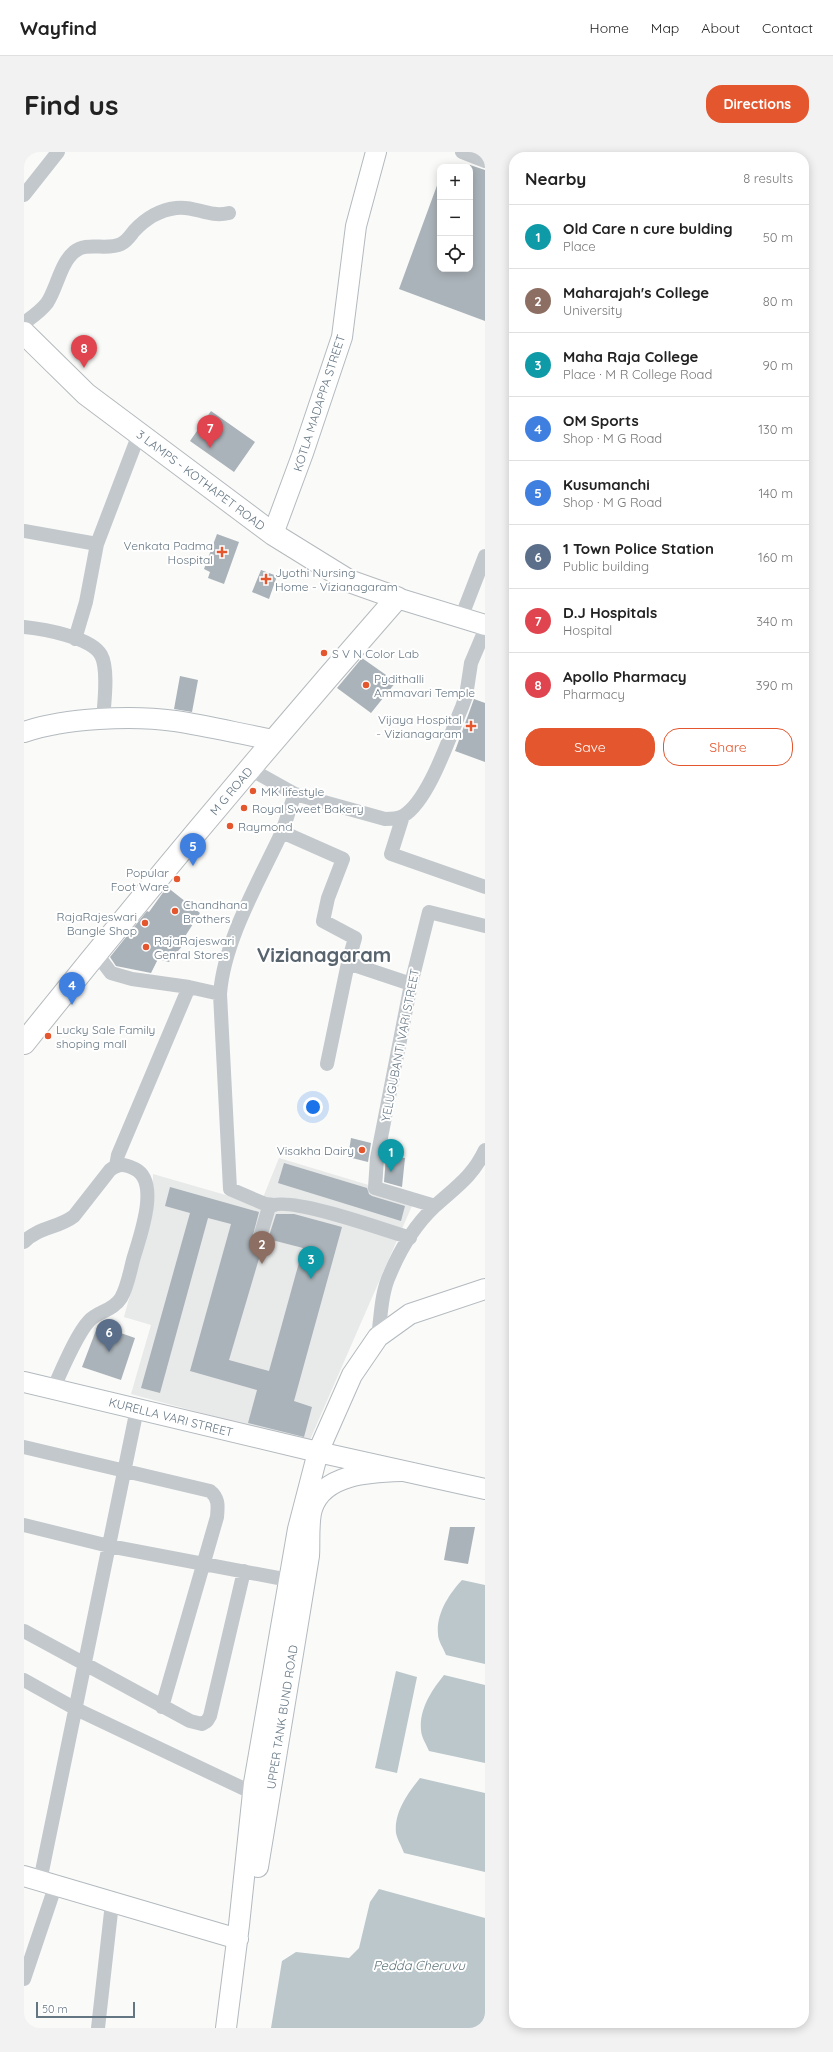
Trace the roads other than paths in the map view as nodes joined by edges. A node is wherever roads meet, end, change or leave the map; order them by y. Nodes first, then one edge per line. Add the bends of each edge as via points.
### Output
1 (58, 152) edge
2 (376, 152) edge
3 (462, 152) edge
4 (485, 161) edge
5 (24, 195) edge
6 (229, 213) dead end
7 (24, 323) edge
8 (24, 333) edge
9 (140, 434) junction
10 (24, 531) edge
11 (273, 534) junction
12 (96, 544) junction
13 (485, 556) edge
14 (397, 598) junction
15 (461, 618) junction
16 (485, 625) edge
17 (24, 626) edge
18 (485, 630) edge
19 (75, 639) junction
20 (103, 720) junction
21 (24, 732) edge
22 (274, 740) junction
23 (250, 769) junction
24 (295, 794) junction
25 (404, 816) junction
26 (282, 832) junction
27 (485, 887) edge
28 (485, 926) edge
29 (96, 953) junction
30 (348, 963) junction
31 (411, 984) junction
32 (189, 987) junction
33 (220, 994) junction
34 (24, 1043) edge
35 (327, 1064) dead end
36 (485, 1150) edge
37 (116, 1166) junction
38 (274, 1205) junction
39 (435, 1206) junction
40 (260, 1237) dead end
41 (410, 1238) junction
42 (24, 1242) edge
43 (485, 1289) edge
44 (378, 1337) junction
45 (24, 1382) edge
46 (53, 1388) junction
47 (137, 1409) junction
48 (24, 1447) edge
49 (318, 1452) junction
50 (125, 1470) junction
51 (403, 1471) junction
52 (485, 1489) edge
53 (24, 1525) edge
54 (108, 1546) junction
55 (204, 1563) junction
56 (244, 1571) junction
57 (289, 1580) junction
58 (24, 1631) edge
59 (85, 1665) junction
60 (24, 1680) edge
61 (162, 1707) junction
62 (76, 1709) junction
63 (252, 1793) junction
64 (40, 1881) edge
65 (112, 1903) junction
66 (238, 1939) junction
67 (24, 1979) edge
68 (98, 2028) edge
69 (226, 2028) edge
70 (233, 2028) edge

1 - 5 street
2 - 11 street, KOTLA MADAPPA STREET via 356,226 342,338
3 - 4 street
6 - 7 street via 212,215 197,210 175,208 142,222 127,240 120,244 80,248 67,261 47,303
8 - 9 main road, 3 LAMPS - KOTHAPET ROAD via 86,394
9 - 11 main road, 3 LAMPS - KOTHAPET ROAD
9 - 12 street
10 - 12 street
11 - 14 main road, 3 LAMPS - KOTHAPET ROAD via 349,581
12 - 19 street via 86,602
13 - 15 street
14 - 15 street
14 - 22 main road, M G ROAD
15 - 16 street
17 - 19 street
18 - 25 street via 471,663 466,696 429,785
19 - 20 street via 85,642 102,656 105,670
20 - 21 street via 68,723
20 - 22 street via 174,721
22 - 23 main road, M G ROAD
23 - 24 street
23 - 29 main road, M G ROAD
24 - 25 street via 385,819
24 - 26 street
25 - 27 street via 391,854
26 - 30 street via 343,860 328,898 323,921 355,938
26 - 33 street via 251,896 224,963
28 - 31 street, YELUGUBANTI VARI STREET via 429,912
29 - 32 street via 111,973 132,979
29 - 34 main road, M G ROAD
30 - 31 street
30 - 35 street
31 - 39 street, YELUGUBANTI VARI STREET via 377,1158 375,1188
32 - 33 street
32 - 37 street
33 - 38 street via 230,1189 265,1204
36 - 39 street via 471,1174
37 - 42 street via 68,1221 36,1232
37 - 46 street via 120,1164 133,1168 145,1179 147,1189 144,1221 121,1297 110,1309 88,1322
38 - 40 street via 269,1207
38 - 41 street via 285,1204 328,1212
39 - 41 street
41 - 44 street via 390,1275 383,1300
43 - 44 street, UPPER TANK BUND ROAD via 410,1314
44 - 49 street, UPPER TANK BUND ROAD via 352,1375
45 - 46 street, KURELLA VARI STREET
46 - 47 street, KURELLA VARI STREET
47 - 49 street, KURELLA VARI STREET
47 - 50 street
48 - 50 street
49 - 51 street, KURELLA VARI STREET
49 - 57 street, UPPER TANK BUND ROAD via 298,1529
50 - 54 street
50 - 55 street via 210,1491 215,1495 218,1501 217,1517
51 - 52 street
51 - 70 street, UPPER TANK BUND ROAD via 373,1472 348,1478 324,1488 312,1509 309,1556
53 - 54 street
54 - 55 street
54 - 59 street
55 - 56 street
55 - 61 street
56 - 57 street
56 - 61 street via 207,1721 198,1724
57 - 63 street, UPPER TANK BUND ROAD
58 - 59 street
59 - 61 street
59 - 62 street
60 - 62 street
62 - 63 street
62 - 64 street
63 - 66 street, UPPER TANK BUND ROAD
64 - 65 street
64 - 67 street
65 - 66 street
65 - 68 street
66 - 69 street, UPPER TANK BUND ROAD

